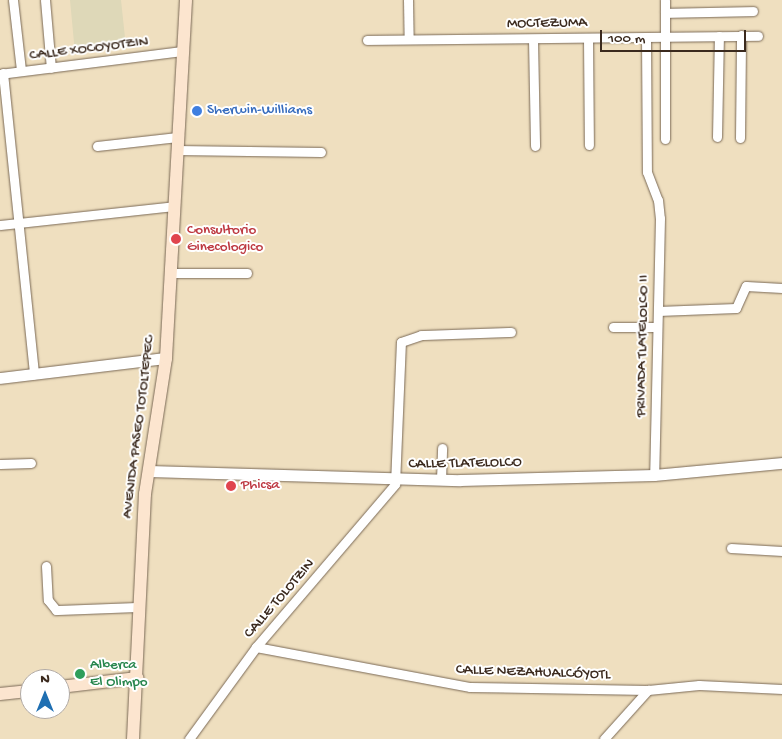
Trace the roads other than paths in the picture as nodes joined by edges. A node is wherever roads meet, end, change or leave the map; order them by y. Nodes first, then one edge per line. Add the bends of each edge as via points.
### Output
1 (13, 0) edge
2 (45, 0) edge
3 (186, 0) edge
4 (408, 0) edge
5 (665, 0) edge
6 (753, 11) dead end
7 (665, 13) junction
8 (719, 36) junction
9 (741, 36) junction
10 (758, 36) dead end
11 (646, 37) junction
12 (666, 37) junction
13 (588, 38) junction
14 (409, 39) junction
15 (533, 39) junction
16 (367, 40) dead end
17 (182, 51) junction
18 (51, 68) junction
19 (21, 70) junction
20 (2, 73) edge
21 (718, 137) dead end
22 (740, 138) dead end
23 (665, 140) dead end
24 (176, 143) junction
25 (590, 145) dead end
26 (98, 146) dead end
27 (535, 146) dead end
28 (321, 152) dead end
29 (174, 206) junction
30 (18, 223) junction
31 (0, 225) edge
32 (170, 273) junction
33 (247, 273) dead end
34 (782, 288) edge
35 (658, 311) junction
36 (613, 327) dead end
37 (657, 327) junction
38 (511, 332) dead end
39 (166, 358) junction
40 (34, 374) junction
41 (0, 378) edge
42 (442, 448) dead end
43 (31, 463) dead end
44 (782, 463) edge
45 (0, 464) edge
46 (149, 471) junction
47 (654, 475) junction
48 (396, 480) junction
49 (440, 480) junction
50 (731, 548) dead end
51 (782, 551) edge
52 (46, 566) dead end
53 (139, 607) junction
54 (256, 647) junction
55 (137, 678) junction
56 (70, 686) edge
57 (782, 689) edge
58 (648, 690) junction
59 (20, 692) edge
60 (0, 694) edge
61 (133, 739) edge
62 (189, 739) edge
63 (604, 739) edge

1 - 19 street
2 - 18 street
3 - 17 main road, AVENIDA PASEO TOTOLTEPEC
4 - 14 street
5 - 7 street
6 - 7 street
7 - 12 street
8 - 9 street, MOCTEZUMA
8 - 12 street, MOCTEZUMA
8 - 21 street
9 - 10 street, MOCTEZUMA
9 - 22 street
11 - 12 street, MOCTEZUMA
11 - 13 street, MOCTEZUMA
11 - 35 street, PRIVADA TLATELOLCO II via 647,172 658,200 660,218
12 - 23 street
13 - 15 street, MOCTEZUMA
13 - 25 street
14 - 15 street, MOCTEZUMA
14 - 16 street, MOCTEZUMA
15 - 27 street
17 - 18 street, CALLE XOCOYOTZIN
17 - 24 main road, AVENIDA PASEO TOTOLTEPEC
18 - 19 street, CALLE XOCOYOTZIN
19 - 20 street, CALLE XOCOYOTZIN
20 - 30 street
24 - 26 street
24 - 28 street
24 - 29 main road, AVENIDA PASEO TOTOLTEPEC
29 - 30 street
29 - 32 main road, AVENIDA PASEO TOTOLTEPEC
30 - 31 street
30 - 40 street
32 - 33 street
32 - 39 main road, AVENIDA PASEO TOTOLTEPEC
34 - 35 street via 749,285 736,308
35 - 37 street, PRIVADA TLATELOLCO II
36 - 37 street
37 - 47 street, PRIVADA TLATELOLCO II
38 - 48 street via 421,335 401,342
39 - 40 street
39 - 46 main road, AVENIDA PASEO TOTOLTEPEC
40 - 41 street
42 - 49 street
43 - 45 street
44 - 47 street, CALLE TLATELOLCO
46 - 48 street, CALLE TLATELOLCO
46 - 53 main road, AVENIDA PASEO TOTOLTEPEC
47 - 49 street, CALLE TLATELOLCO
48 - 49 street, CALLE TLATELOLCO
48 - 54 street, CALLE TOLOTZIN via 350,539
50 - 51 street
52 - 53 street via 48,600 56,610
53 - 55 main road, AVENIDA PASEO TOTOLTEPEC
54 - 58 street, CALLE NEZAHUALCÓYOTL via 470,687
54 - 62 street, CALLE TOLOTZIN
55 - 56 main road
55 - 61 main road, AVENIDA PASEO TOTOLTEPEC
57 - 58 street, CALLE NEZAHUALCÓYOTL via 699,685
58 - 63 street
59 - 60 main road

